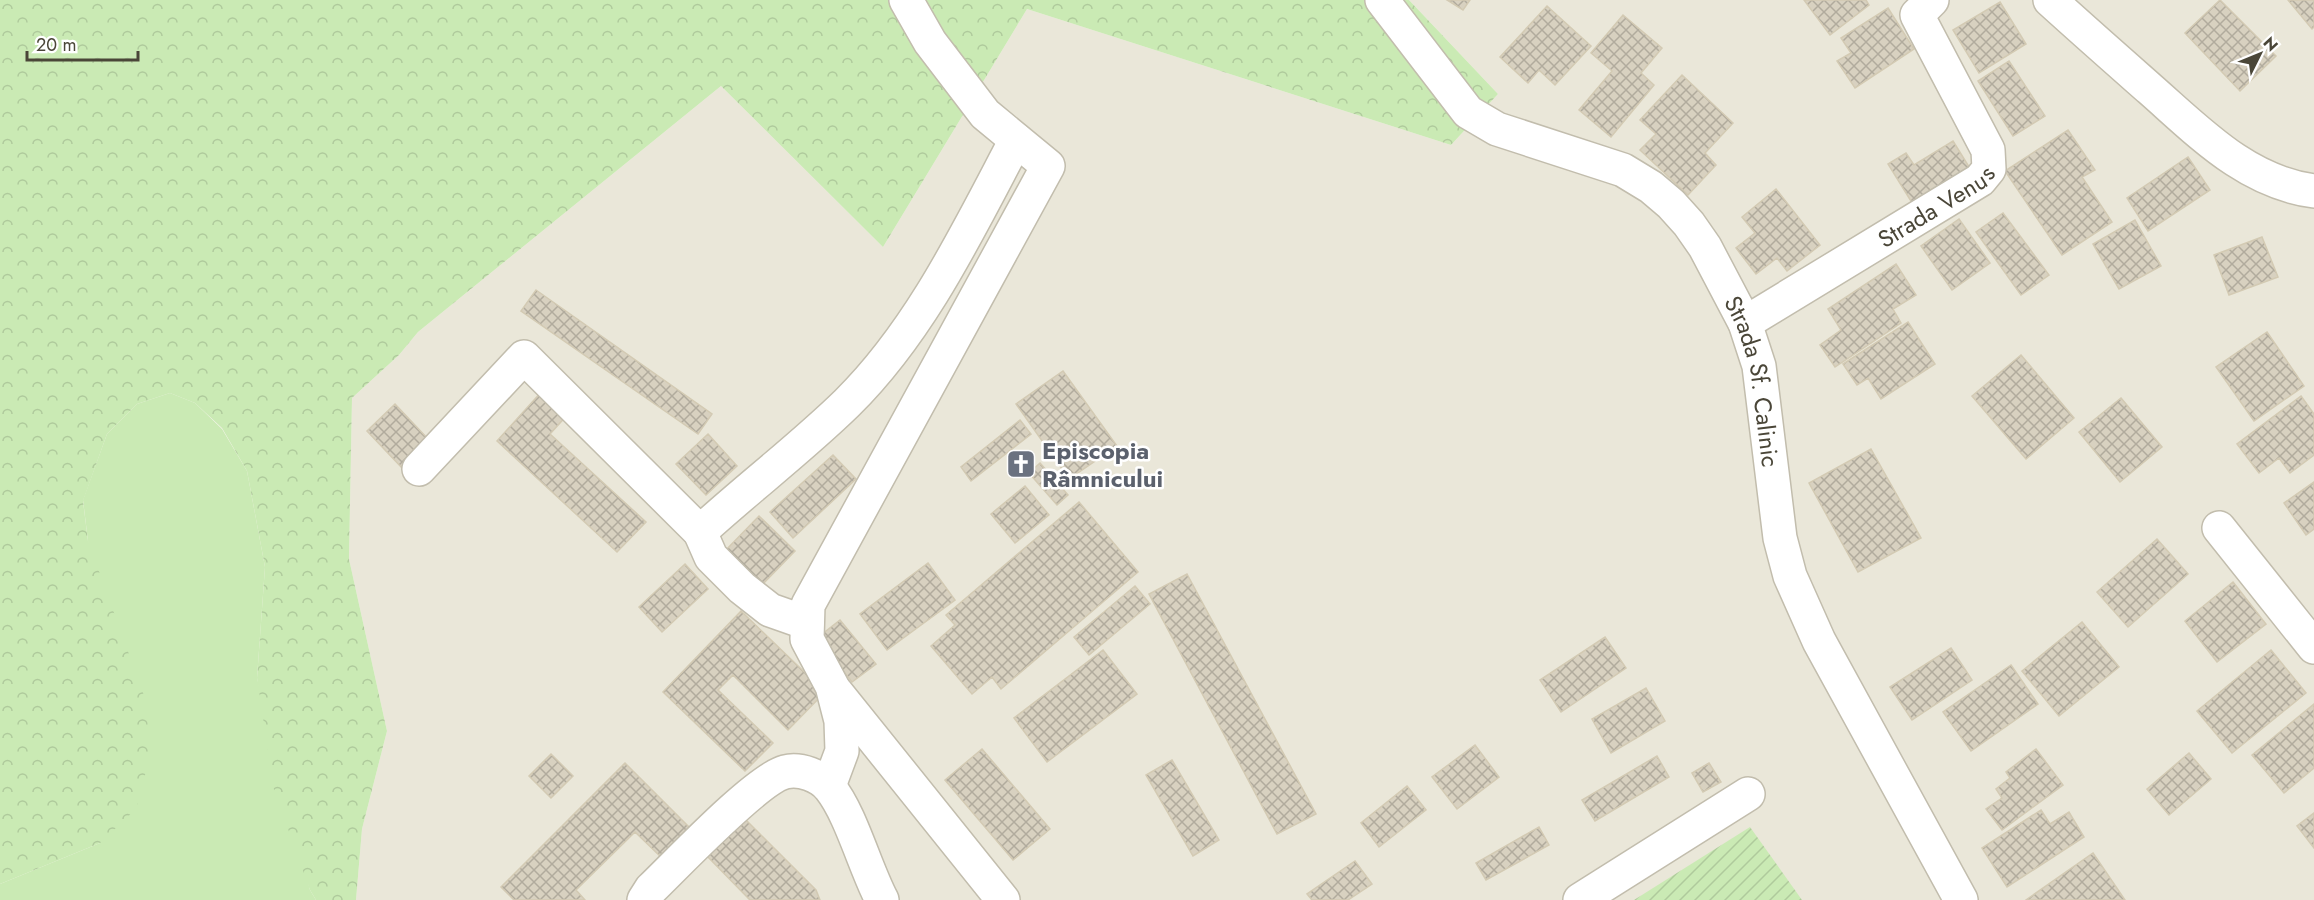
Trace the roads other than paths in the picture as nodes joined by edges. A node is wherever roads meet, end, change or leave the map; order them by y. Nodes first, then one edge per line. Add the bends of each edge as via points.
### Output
1 (906, 0) edge
2 (1382, 0) edge
3 (2050, 0) edge
4 (1919, 5) edge
5 (1016, 140) junction
6 (2314, 191) edge
7 (1745, 323) junction
8 (419, 469) dead end
9 (2219, 528) dead end
10 (700, 532) junction
11 (807, 623) junction
12 (2314, 647) edge
13 (832, 686) junction
14 (829, 786) junction
15 (1748, 794) dead end
16 (644, 900) edge
17 (882, 900) edge
18 (1004, 900) edge
19 (1580, 900) edge
20 (1961, 900) edge

1 - 5 street via 930,42 985,114
2 - 7 street, Strada Sf. Calinic via 1468,112 1497,129 1623,170 1671,204 1705,248
3 - 6 street via 2221,152 2259,175 2292,188
4 - 7 street, Strada Venus via 1988,150 1989,169 1980,180
5 - 10 street via 969,230 905,334 848,402
5 - 11 street via 1048,166 808,605
7 - 20 street, Strada Sf. Calinic via 1759,366 1779,538 1790,576 1819,641
8 - 10 street via 524,357
9 - 12 street
10 - 11 street via 711,557 742,588 770,610
11 - 13 street via 807,639
13 - 14 street via 841,721 843,751
13 - 18 street
14 - 16 street via 812,774 785,772 755,791
14 - 17 street via 839,800
15 - 19 street

